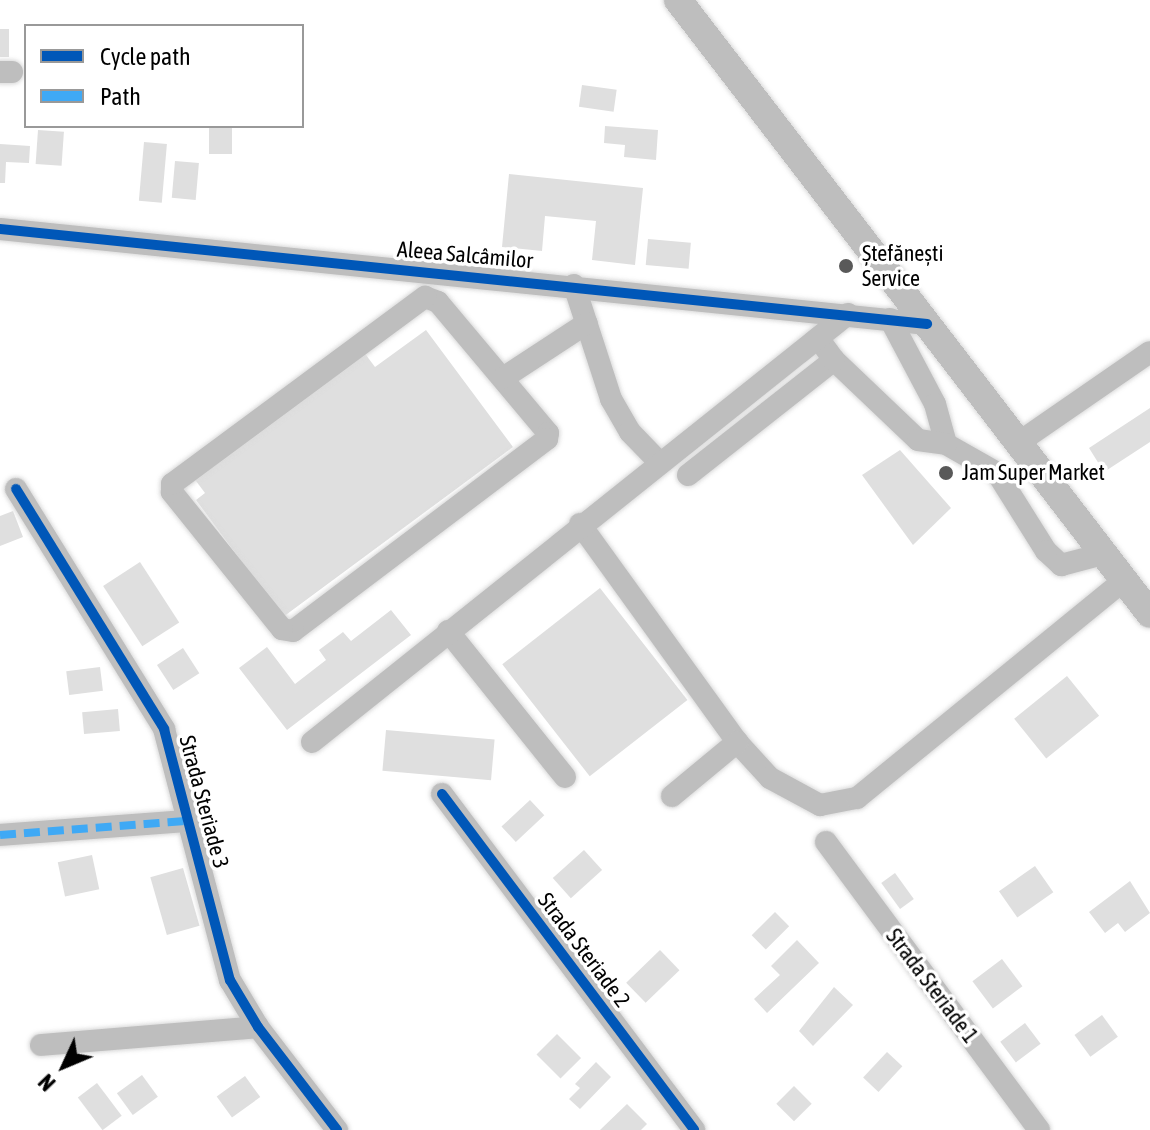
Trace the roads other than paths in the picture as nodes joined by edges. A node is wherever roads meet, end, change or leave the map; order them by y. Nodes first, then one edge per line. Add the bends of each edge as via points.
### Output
1 (678, 0) edge
2 (0, 229) edge
3 (574, 285) junction
4 (848, 314) junction
5 (890, 319) junction
6 (587, 323) junction
7 (927, 324) junction
8 (818, 338) junction
9 (1150, 352) edge
10 (834, 360) junction
11 (503, 378) junction
12 (1018, 443) junction
13 (946, 444) junction
14 (659, 462) junction
15 (688, 475) dead end
16 (16, 489) dead end
17 (580, 524) junction
18 (1103, 554) junction
19 (1124, 580) junction
20 (1150, 614) edge
21 (448, 631) junction
22 (312, 742) dead end
23 (737, 742) junction
24 (565, 777) dead end
25 (442, 794) dead end
26 (672, 796) dead end
27 (188, 821) junction
28 (0, 835) edge
29 (826, 842) dead end
30 (258, 1027) junction
31 (41, 1045) dead end
32 (337, 1130) edge
33 (694, 1130) edge
34 (1039, 1130) edge

1 - 7 main road
2 - 3 street, Aleea Salcâmilor
3 - 4 street, Aleea Salcâmilor
3 - 6 street
4 - 5 street, Aleea Salcâmilor
4 - 8 street
5 - 7 street, Aleea Salcâmilor
5 - 13 street via 935,404
6 - 11 street
6 - 14 street via 611,399 630,432
7 - 12 main road
8 - 10 street
8 - 14 street
9 - 12 street
10 - 13 street via 918,440
10 - 15 street
11 - 11 street via 548,433 541,447 293,631 278,627 172,492 174,481 414,300 438,302
12 - 18 main road
13 - 18 street via 997,473 1046,551 1061,565
14 - 17 street
16 - 27 street, Strada Steriade 3 via 164,729
17 - 21 street
17 - 23 street
18 - 19 main road
19 - 20 main road
19 - 23 street via 857,798 820,805 800,799 770,778
21 - 22 street
21 - 24 street
23 - 26 street
25 - 33 street, Strada Steriade 2
27 - 28 street
27 - 30 street, Strada Steriade 3 via 230,980
29 - 34 street, Strada Steriade 1
30 - 31 street
30 - 32 street, Strada Steriade 3

